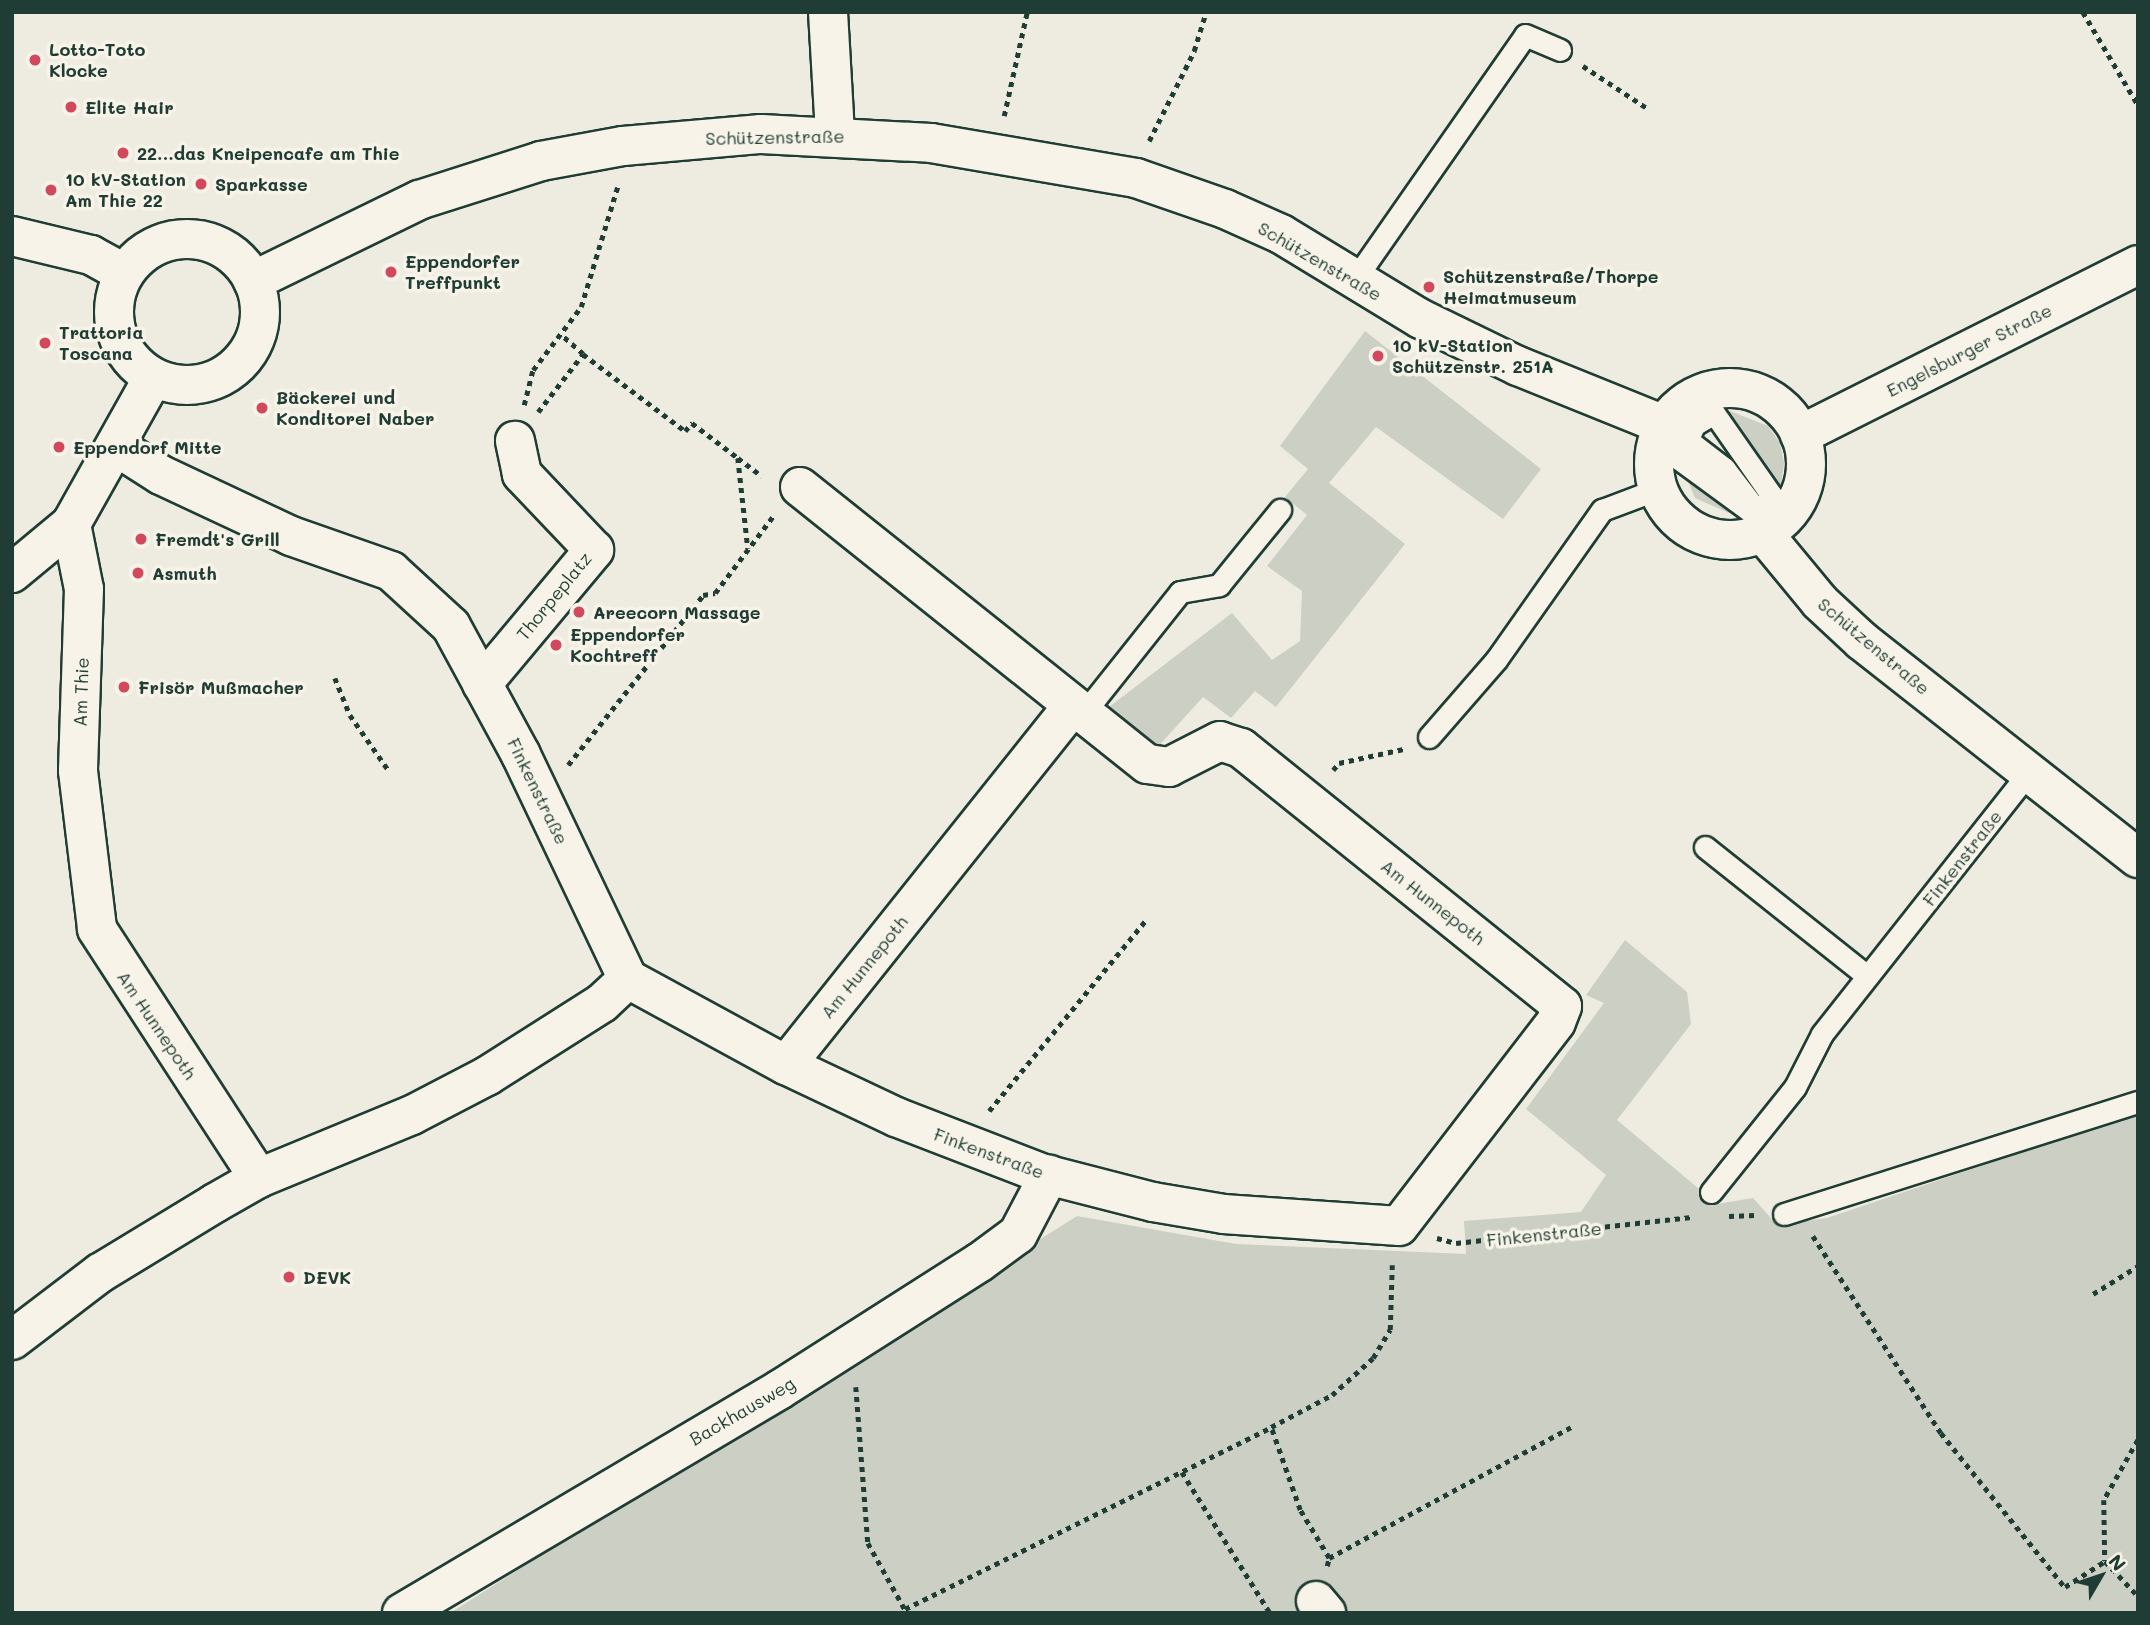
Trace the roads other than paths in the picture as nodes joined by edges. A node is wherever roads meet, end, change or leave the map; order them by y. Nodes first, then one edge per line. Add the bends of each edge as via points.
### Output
1 (828, 12) edge
2 (1560, 50) road end
3 (835, 134) junction
4 (12, 236) edge
5 (2138, 265) edge
6 (124, 273) junction
7 (1355, 279) junction
8 (253, 281) junction
9 (153, 378) junction
10 (1675, 430) junction
11 (1800, 435) junction
12 (515, 441) road end
13 (117, 447) junction
14 (800, 487) road end
15 (1658, 489) junction
16 (1280, 510) dead end
17 (1759, 521) junction
18 (71, 524) junction
19 (12, 573) edge
20 (482, 684) junction
21 (1078, 710) junction
22 (1429, 737) road end
23 (2029, 772) junction
24 (1705, 847) dead end
25 (2138, 858) edge
26 (86, 860) joint
27 (1867, 976) junction
28 (628, 979) junction
29 (786, 1065) junction
30 (2138, 1102) edge
31 (1049, 1175) junction
32 (259, 1178) junction
33 (1711, 1192) dead end
34 (1791, 1213) road end
35 (1399, 1226) joint
36 (12, 1340) edge
37 (402, 1613) edge

1 - 3 street
2 - 7 lane via 1525,35
3 - 7 street, Schützenstraße via 996,151 1136,178 1281,234
3 - 8 street, Schützenstraße via 623,146 541,161 419,200
4 - 6 street via 91,256
5 - 11 street, Engelsburger Straße
6 - 8 street via 153,247 191,239 228,252
6 - 9 street via 113,312 118,338 132,361
7 - 10 street, Schützenstraße via 1421,319 1518,366
8 - 9 street via 260,319 238,365 204,384 178,385
9 - 13 street
10 - 11 street via 1698,395 1746,390 1769,398
10 - 15 street via 1653,458
10 - 17 lane, Schützenstraße via 1724,468
10 - 17 lane via 1714,413 1772,496
11 - 17 street via 1804,481 1796,503
12 - 20 street, Thorpeplatz via 522,474 594,550
13 - 18 street
13 - 20 street, Finkenstraße via 161,475 291,536 391,570 451,626
14 - 21 street, Am Hunnepoth
15 - 17 street via 1688,528 1711,539 1737,541
15 - 22 lane via 1602,510 1496,660
16 - 21 lane via 1219,585 1180,592
17 - 23 street, Schützenstraße via 1805,586 1862,641
18 - 19 street
18 - 26 street, Am Thie via 84,589 78,771
20 - 28 street, Finkenstraße
21 - 29 street, Am Hunnepoth
21 - 35 street, Am Hunnepoth via 1147,764 1169,767 1220,741 1241,748 1562,1006 1556,1022
23 - 25 street, Schützenstraße
23 - 27 lane, Finkenstraße
24 - 27 lane
26 - 32 street, Am Hunnepoth via 97,929 111,957
27 - 33 lane, Finkenstraße via 1822,1034 1795,1087
28 - 29 street, Finkenstraße
28 - 32 street via 602,1003 487,1076 412,1115
29 - 31 street, Finkenstraße via 961,1145
30 - 34 lane
31 - 35 street, Finkenstraße via 1153,1202 1224,1214
31 - 37 street, Backhausweg via 1018,1234 853,1344
32 - 36 street via 100,1273

